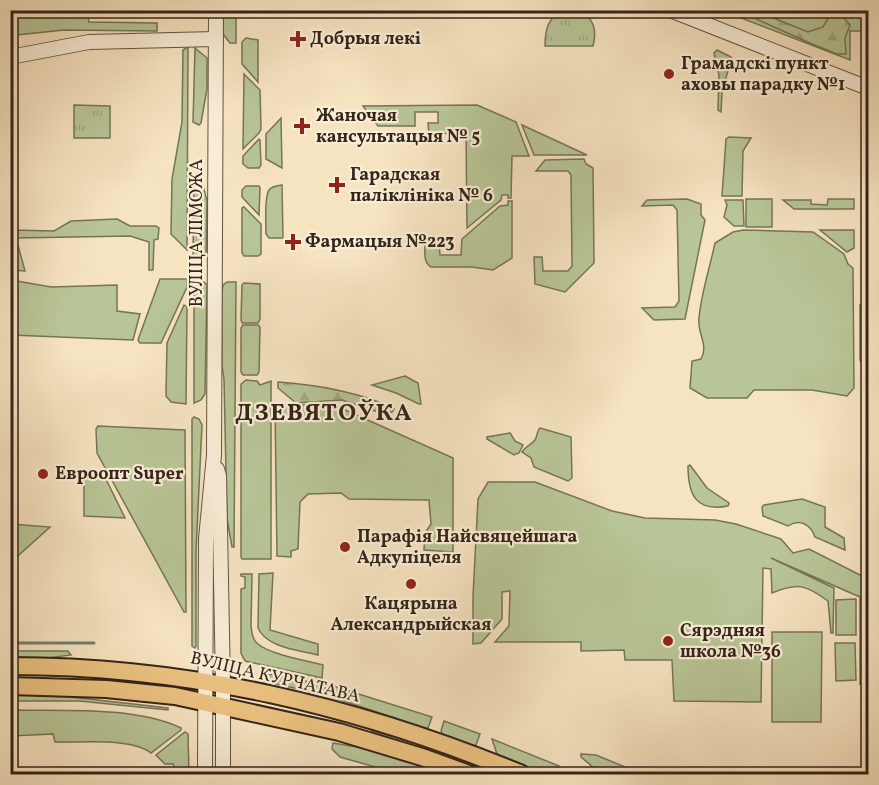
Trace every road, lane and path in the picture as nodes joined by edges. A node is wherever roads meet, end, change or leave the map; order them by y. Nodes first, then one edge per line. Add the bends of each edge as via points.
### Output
1 (216, 10) edge
2 (670, 10) edge
3 (216, 39) junction
4 (10, 57) edge
5 (868, 88) edge
6 (214, 455) junction
7 (10, 666) edge
8 (204, 681) junction
9 (223, 684) junction
10 (10, 687) edge
11 (205, 702) junction
12 (223, 705) junction
13 (205, 774) edge
14 (223, 774) edge
15 (469, 774) edge
16 (522, 774) edge

1 - 3 street, ВУЛІЦА ЛІМОЖА
2 - 5 street
3 - 4 street via 89,42
3 - 6 street, ВУЛІЦА ЛІМОЖА
6 - 8 street, ВУЛІЦА ЛІМОЖА via 206,539
6 - 9 street, ВУЛІЦА ЛІМОЖА via 219,476
7 - 8 main road, ВУЛІЦА КУРЧАТАВА via 102,668
8 - 9 main road, ВУЛІЦА КУРЧАТАВА
8 - 11 street, ВУЛІЦА ЛІМОЖА
9 - 12 street, ВУЛІЦА ЛІМОЖА
9 - 16 main road, ВУЛІЦА КУРЧАТАВА via 420,736
10 - 11 main road, ВУЛІЦА КУРЧАТАВА via 106,689
11 - 12 main road, ВУЛІЦА КУРЧАТАВА
11 - 13 street, ВУЛІЦА ЛІМОЖА
12 - 14 street, ВУЛІЦА ЛІМОЖА
12 - 15 main road, ВУЛІЦА КУРЧАТАВА via 339,732

